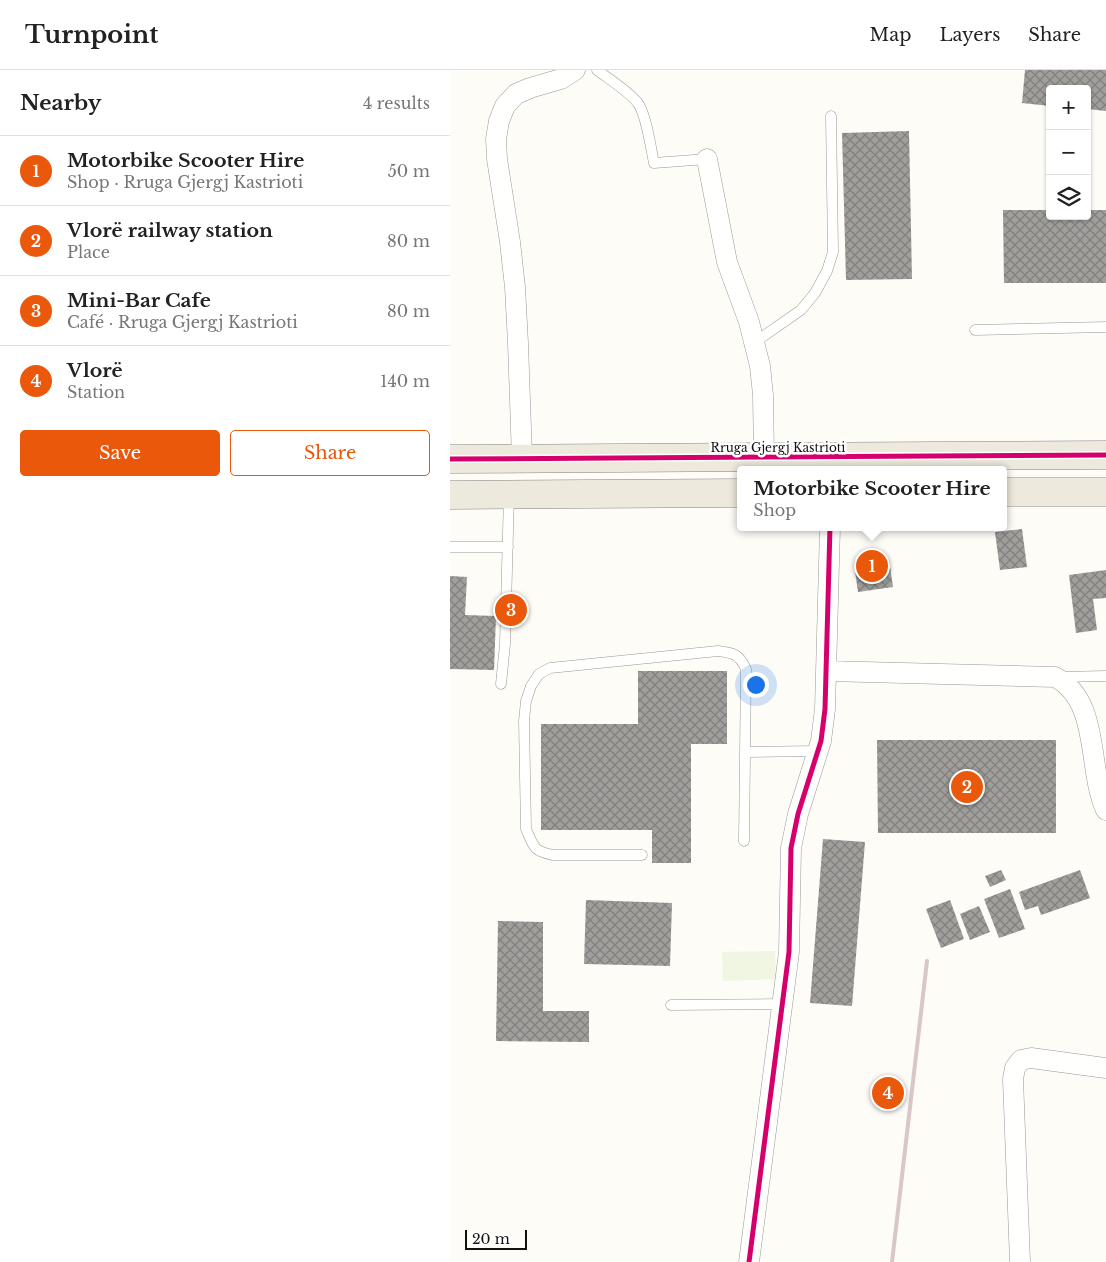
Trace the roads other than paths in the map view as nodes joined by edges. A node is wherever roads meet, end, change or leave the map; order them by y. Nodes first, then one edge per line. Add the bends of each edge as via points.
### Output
1 (575, 70) edge
2 (597, 70) edge
3 (831, 116) dead end
4 (707, 159) joint
5 (1106, 327) edge
6 (975, 330) dead end
7 (755, 342) junction
8 (1106, 455) edge
9 (764, 457) junction
10 (522, 458) junction
11 (450, 459) edge
12 (1007, 492) edge
13 (1106, 492) edge
14 (737, 493) edge
15 (450, 495) edge
16 (509, 495) junction
17 (830, 531) edge
18 (450, 547) edge
19 (508, 547) junction
20 (827, 671) junction
21 (1106, 676) edge
22 (1055, 677) junction
23 (501, 684) dead end
24 (818, 751) junction
25 (745, 752) junction
26 (1106, 810) edge
27 (744, 841) dead end
28 (642, 855) dead end
29 (782, 1004) junction
30 (671, 1005) dead end
31 (1106, 1068) edge
32 (749, 1262) edge
33 (1020, 1262) edge

1 - 10 street via 561,79 516,94 505,106 496,139 515,287
2 - 4 lane via 638,103 654,163
3 - 7 lane via 833,252 827,271 801,310
4 - 7 street via 727,262
5 - 6 lane
7 - 9 street via 763,395
8 - 9 main road, Rruga Gjergj Kastrioti
9 - 10 main road, Rruga Gjergj Kastrioti
10 - 11 main road, Rruga Gjergj Kastrioti
12 - 13 main road
14 - 16 main road
15 - 16 main road
16 - 19 lane
17 - 20 street
18 - 19 lane
19 - 23 lane
20 - 22 street
20 - 24 street
21 - 22 lane
22 - 26 street via 1074,691 1082,708
24 - 25 lane
24 - 29 street via 791,848 789,952
25 - 27 lane
25 - 28 lane via 746,669 743,661 733,653 718,651 550,668 540,674 531,686 524,721 526,829 533,845 541,852 553,855
29 - 30 lane
29 - 32 street
31 - 33 street via 1032,1058 1021,1060 1015,1068

